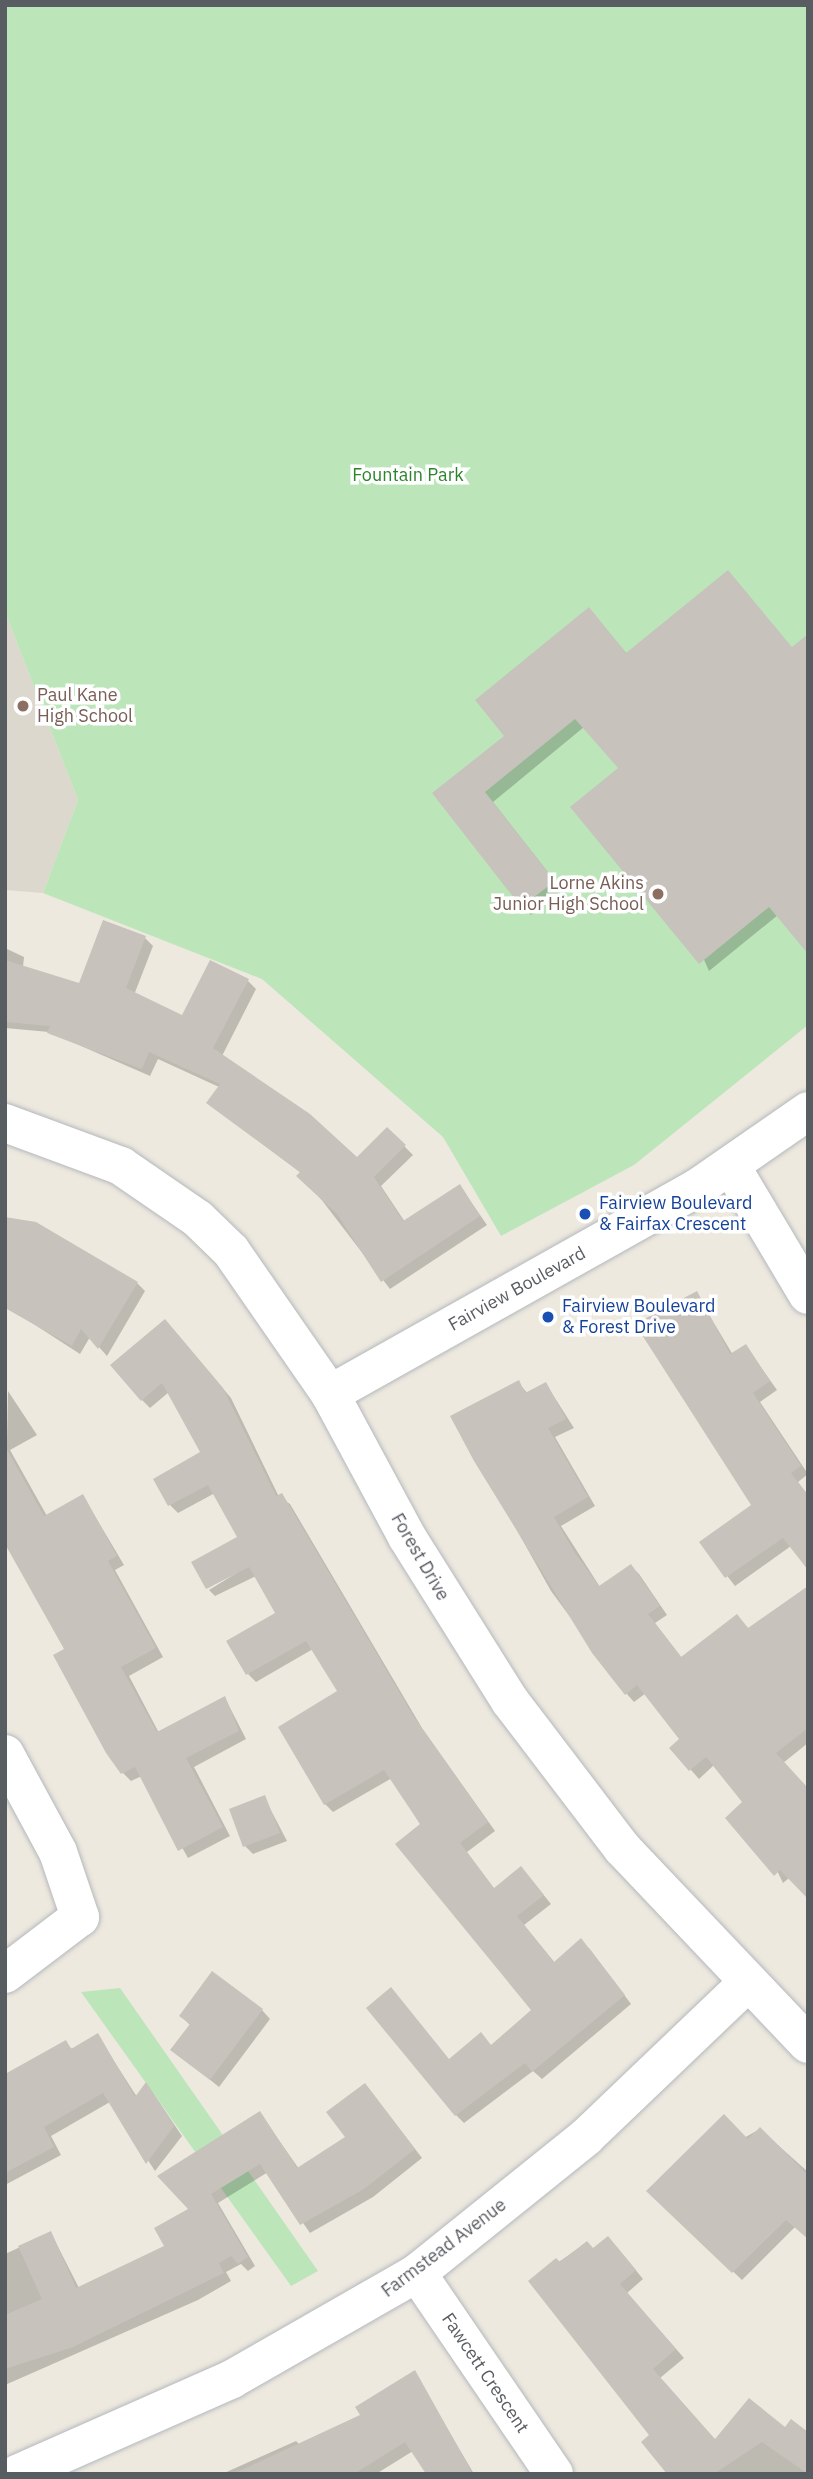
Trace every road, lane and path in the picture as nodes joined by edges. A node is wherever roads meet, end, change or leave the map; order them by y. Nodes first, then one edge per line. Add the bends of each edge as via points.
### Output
1 (808, 1111) edge
2 (5, 1123) edge
3 (731, 1166) junction
4 (808, 1295) edge
5 (330, 1394) junction
6 (5, 1754) edge
7 (5, 1974) edge
8 (746, 1985) junction
9 (808, 2044) edge
10 (417, 2273) junction
11 (17, 2474) edge
12 (554, 2474) edge

1 - 3 street, Fairview Boulevard
2 - 5 street, Forest Drive via 121,1166 198,1219 262,1287
3 - 4 street
3 - 5 street, Fairview Boulevard
5 - 8 street, Forest Drive via 407,1537 510,1701 622,1849
6 - 7 street via 58,1852 80,1917
8 - 9 street, Forest Drive
8 - 10 street, Farmstead Avenue via 586,2137
10 - 11 street, Farmstead Avenue via 232,2379
10 - 12 street, Fawcett Crescent

